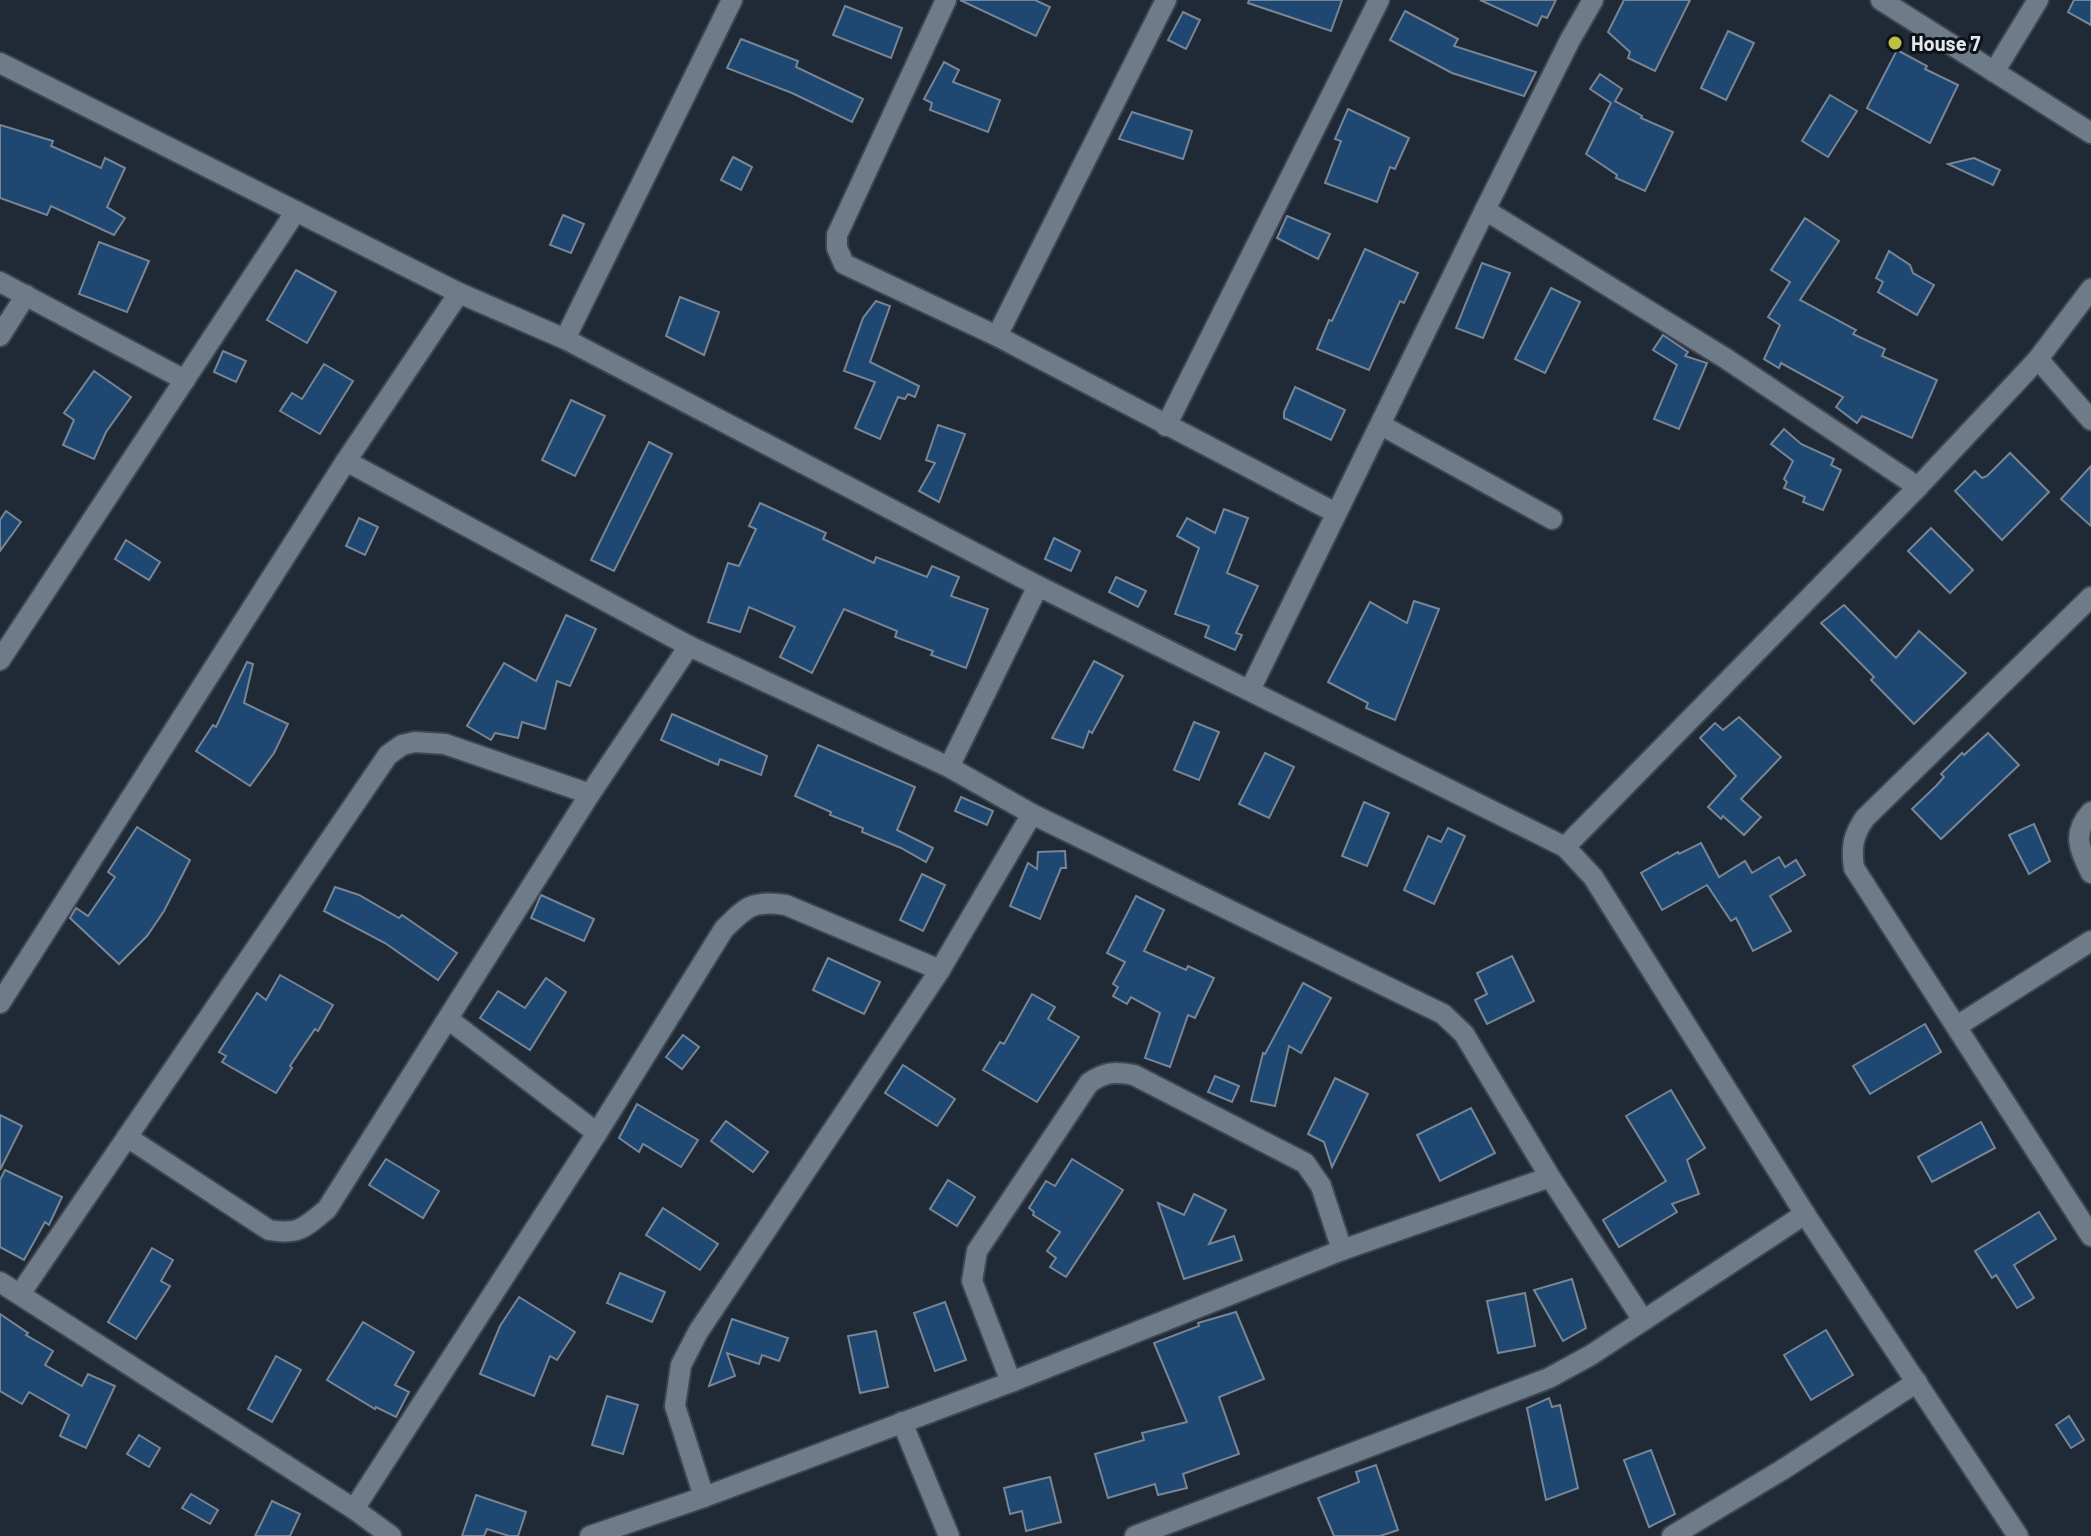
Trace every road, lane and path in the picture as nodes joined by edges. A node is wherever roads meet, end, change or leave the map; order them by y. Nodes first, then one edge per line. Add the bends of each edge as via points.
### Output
1 (732, 0) edge
2 (946, 0) edge
3 (1166, 0) edge
4 (1379, 0) edge
5 (1593, 0) edge
6 (1881, 0) edge
7 (2038, 0) edge
8 (0, 63) edge
9 (1994, 72) junction
10 (2091, 133) edge
11 (1485, 210) junction
12 (296, 211) junction
13 (0, 282) edge
14 (2091, 289) edge
15 (459, 293) junction
16 (26, 295) junction
17 (0, 336) edge
18 (997, 336) junction
19 (565, 339) junction
20 (2038, 359) junction
21 (185, 380) junction
22 (2091, 420) edge
23 (1381, 425) junction
24 (1166, 426) junction
25 (346, 461) junction
26 (1918, 487) junction
27 (1336, 513) junction
28 (1552, 519) dead end
29 (1038, 586) junction
30 (2091, 597) edge
31 (689, 646) junction
32 (0, 660) edge
33 (1250, 690) junction
34 (949, 767) junction
35 (590, 794) junction
36 (2091, 812) edge
37 (1032, 814) junction
38 (1565, 847) junction
39 (2091, 873) edge
40 (2091, 941) edge
41 (940, 970) junction
42 (0, 1003) edge
43 (448, 1019) junction
44 (1957, 1026) junction
45 (597, 1133) junction
46 (127, 1137) junction
47 (1550, 1177) junction
48 (1805, 1214) junction
49 (2091, 1236) edge
50 (1342, 1250) junction
51 (0, 1282) edge
52 (20, 1294) junction
53 (1643, 1320) junction
54 (1011, 1382) junction
55 (1917, 1382) junction
56 (902, 1422) junction
57 (704, 1497) junction
58 (354, 1509) junction
59 (391, 1536) edge
60 (590, 1536) edge
61 (949, 1536) edge
62 (1135, 1536) edge
63 (1672, 1536) edge
64 (2018, 1536) edge

1 - 19 street
2 - 18 street via 837,235 837,248 844,264
3 - 18 street
4 - 24 street
5 - 11 street
6 - 9 street
7 - 9 street
8 - 12 street
9 - 10 street
11 - 23 street
11 - 26 street via 1725,358
12 - 15 street
12 - 21 street
13 - 16 street
14 - 20 street
15 - 19 street
15 - 25 street
16 - 17 street
16 - 21 street
18 - 24 street
19 - 29 street
20 - 22 street
20 - 26 street
21 - 32 street
23 - 27 street
23 - 28 street
24 - 27 street
25 - 31 street
25 - 42 street
26 - 38 street
27 - 33 street
29 - 33 street
29 - 34 street
30 - 44 street via 1854,834 1854,868
31 - 34 street
31 - 35 street
33 - 38 street
34 - 37 street
35 - 43 street
35 - 46 street via 445,744 415,742 388,755
36 - 39 street via 2078,848
37 - 41 street
37 - 47 street via 1443,1014 1464,1034
38 - 48 street via 1593,877
40 - 44 street
41 - 45 street via 786,905 763,901 743,910 724,929
41 - 57 street via 681,1365 675,1406
43 - 45 street
43 - 46 street via 327,1209 290,1233 269,1230
44 - 49 street
45 - 58 street
46 - 52 street
47 - 50 street
47 - 53 street
48 - 53 street
48 - 55 street
50 - 54 street
50 - 54 street via 1321,1186 1305,1163 1134,1075 1101,1075 1089,1083 977,1251 972,1281
51 - 52 street
52 - 58 street
53 - 62 street via 1549,1378
54 - 56 street
55 - 63 street
55 - 64 street
56 - 57 street
56 - 61 street
57 - 60 street
58 - 59 street

